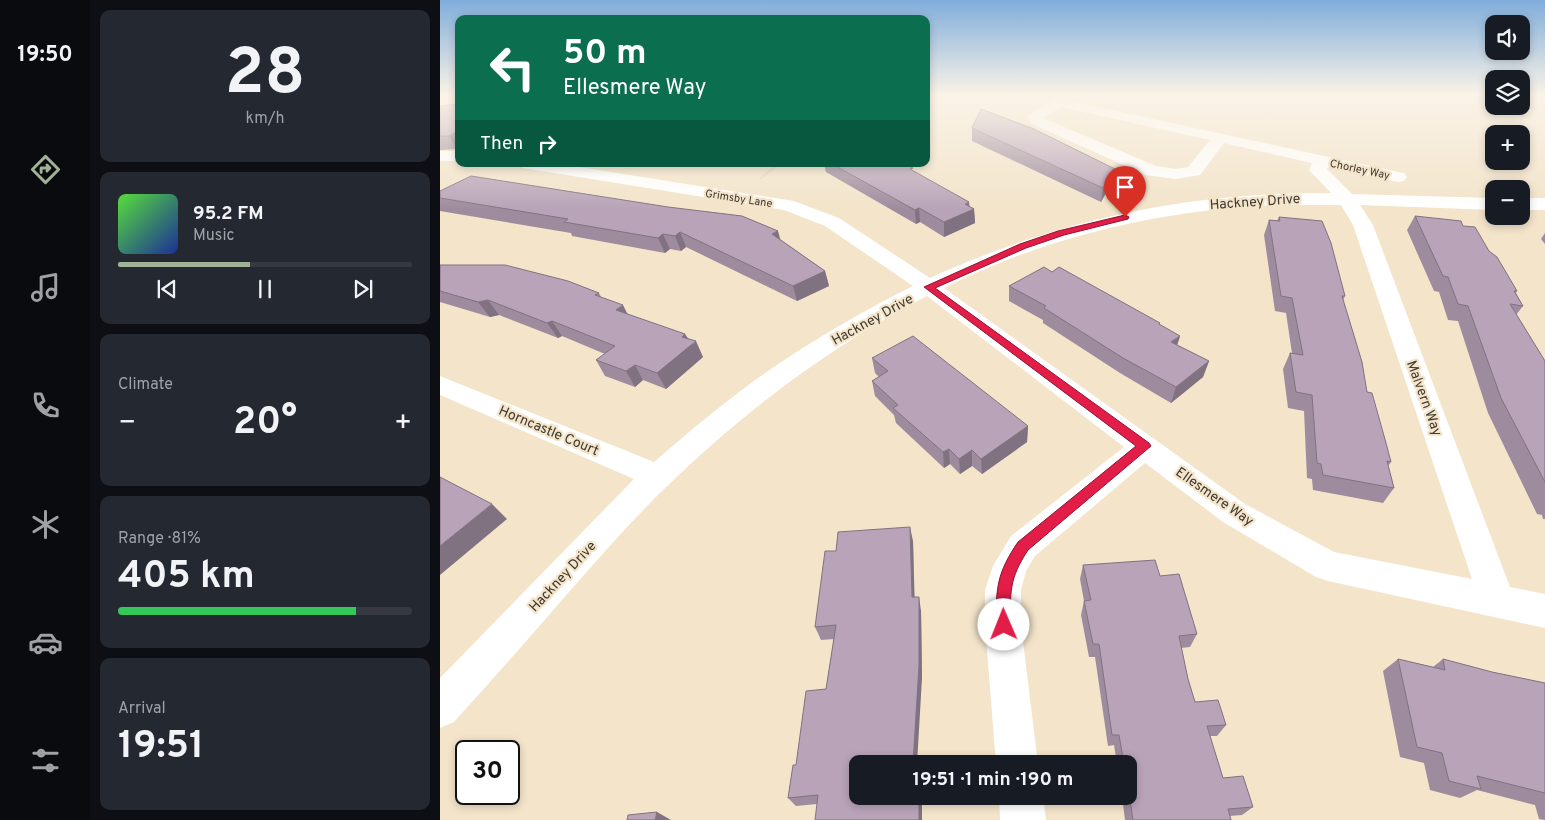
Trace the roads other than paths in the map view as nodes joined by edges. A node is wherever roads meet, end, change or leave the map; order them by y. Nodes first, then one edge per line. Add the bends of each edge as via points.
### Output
1 (1066, 133) edge
2 (1201, 133) edge
3 (1220, 138) junction
4 (440, 156) edge
5 (455, 156) edge
6 (1322, 160) junction
7 (548, 167) edge
8 (1398, 177) dead end
9 (1346, 198) junction
10 (1485, 204) edge
11 (1530, 204) edge
12 (1545, 204) edge
13 (929, 287) junction
14 (440, 385) edge
15 (1145, 446) junction
16 (658, 476) junction
17 (1497, 601) junction
18 (1545, 611) edge
19 (440, 708) edge
20 (1017, 755) edge
21 (1022, 805) edge
22 (1023, 820) edge

1 - 3 street via 1144,167 1175,174 1194,171
2 - 3 street, Chorley Way
3 - 6 street, Chorley Way
4 - 5 street
6 - 8 street, Chorley Way
6 - 9 street, Chorley Way via 1318,170
7 - 13 street, Grimsby Lane via 787,205 812,212
9 - 10 street, Hackney Drive
9 - 13 street, Hackney Drive via 1207,204 1109,220 1023,246
9 - 17 street, Malvern Way via 1364,225
11 - 12 street
13 - 15 street, Ellesmere Way
13 - 16 street, Hackney Drive via 838,336 792,366 732,412
14 - 16 street, Horncastle Court
15 - 17 street, Ellesmere Way via 1234,512 1328,566
15 - 20 street via 1023,546 1010,566 1003,590 1004,625
16 - 19 street, Hackney Drive
17 - 18 street, Ellesmere Way
21 - 22 street

